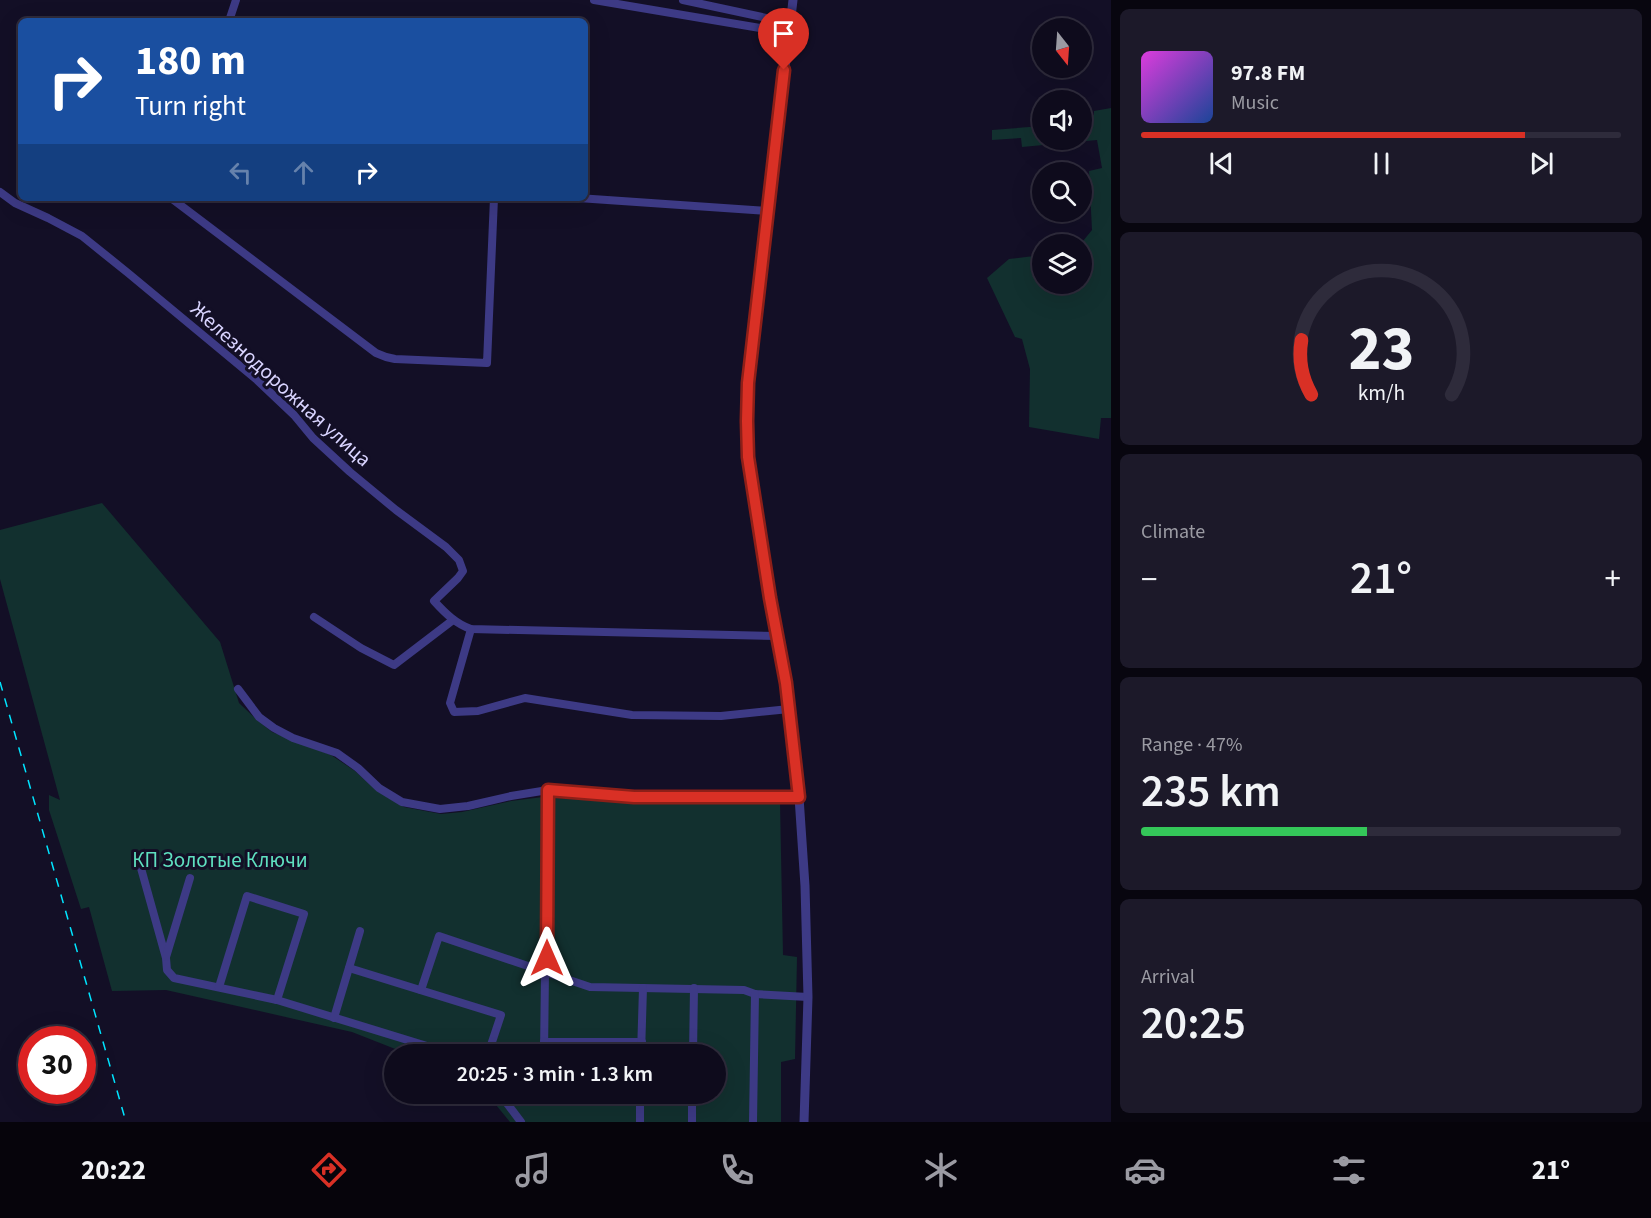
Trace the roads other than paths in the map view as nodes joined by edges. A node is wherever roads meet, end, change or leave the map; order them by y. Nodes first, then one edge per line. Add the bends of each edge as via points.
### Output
1 (236, 0) edge
2 (594, 0) edge
3 (683, 0) edge
4 (793, 0) edge
5 (230, 18) edge
6 (769, 18) junction
7 (789, 23) junction
8 (0, 192) edge
9 (588, 199) edge
10 (175, 201) edge
11 (494, 201) edge
12 (767, 211) junction
13 (314, 617) dead end
14 (453, 620) junction
15 (471, 629) junction
16 (778, 636) junction
17 (238, 689) dead end
18 (789, 709) junction
19 (548, 790) junction
20 (799, 797) junction
21 (139, 861) dead end
22 (190, 879) dead end
23 (360, 931) dead end
24 (166, 958) junction
25 (349, 968) junction
26 (544, 973) junction
27 (219, 987) junction
28 (643, 988) junction
29 (694, 988) junction
30 (421, 990) junction
31 (755, 994) junction
32 (808, 996) junction
33 (277, 1000) junction
34 (334, 1018) junction
35 (544, 1042) joint
36 (642, 1042) joint
37 (420, 1044) edge
38 (491, 1044) edge
39 (693, 1044) edge
40 (508, 1104) edge
41 (640, 1104) edge
42 (693, 1104) edge
43 (521, 1122) edge
44 (640, 1122) edge
45 (692, 1122) edge
46 (753, 1122) edge
47 (804, 1122) edge

1 - 5 street
2 - 6 street via 760,28 767,25
3 - 6 street
4 - 7 street
6 - 7 street
7 - 12 street
8 - 14 street, Железнодорожная улица via 91,243 256,381 350,472 446,547 459,560 462,572 434,601
9 - 12 street
10 - 11 street via 376,353 394,359 487,363
12 - 16 street via 747,421 748,457
13 - 14 street via 394,665
14 - 15 street
15 - 16 street
15 - 18 street via 450,703 454,712 478,711 525,698 632,715 721,716
16 - 18 street
17 - 19 street via 259,717 274,728 337,753 402,802 440,809
18 - 20 street
19 - 20 street via 634,797
19 - 26 street
20 - 32 street
21 - 24 street
22 - 24 street
23 - 25 street
24 - 27 street via 167,970 174,978
25 - 30 street
25 - 34 street
26 - 28 street via 590,987
26 - 30 street via 439,936
26 - 35 street
27 - 33 street
27 - 33 street via 247,897 304,914
28 - 29 street
28 - 36 street
29 - 31 street
29 - 39 street
30 - 38 street via 501,1015
31 - 32 street
31 - 46 street
32 - 47 street
33 - 34 street
34 - 37 street
35 - 36 street
40 - 43 street
41 - 44 street
42 - 45 street

